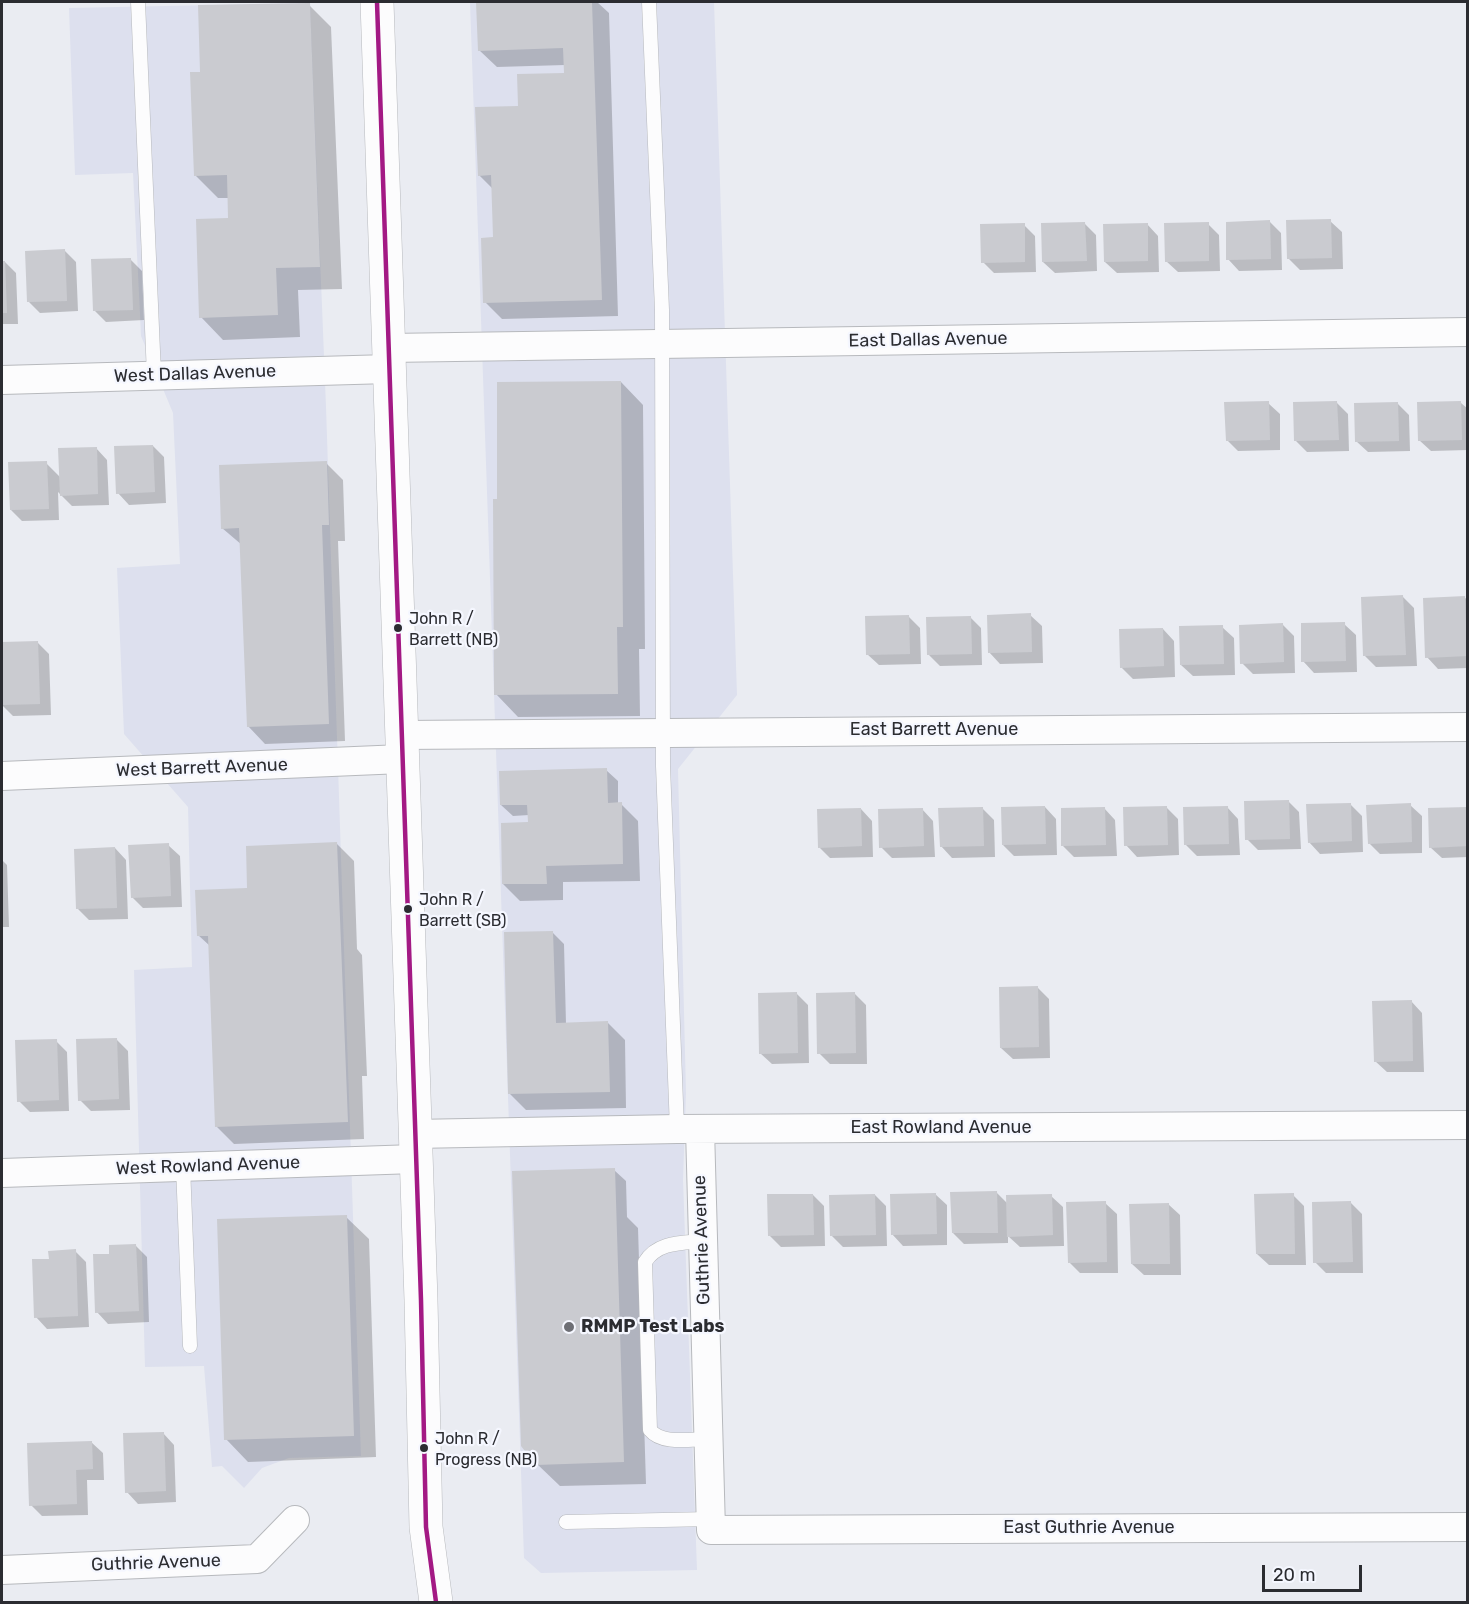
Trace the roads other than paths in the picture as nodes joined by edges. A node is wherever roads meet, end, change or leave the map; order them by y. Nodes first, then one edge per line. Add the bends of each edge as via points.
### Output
1 (138, 2) edge
2 (377, 2) edge
3 (649, 2) edge
4 (1467, 332) edge
5 (662, 344) junction
6 (388, 358) junction
7 (154, 375) junction
8 (2, 380) edge
9 (1467, 727) edge
10 (663, 732) junction
11 (401, 747) junction
12 (2, 776) edge
13 (1467, 1125) edge
14 (688, 1129) junction
15 (415, 1146) junction
16 (183, 1166) junction
17 (2, 1173) edge
18 (702, 1241) junction
19 (190, 1346) dead end
20 (709, 1439) junction
21 (295, 1520) dead end
22 (566, 1522) dead end
23 (711, 1525) junction
24 (1467, 1527) edge
25 (2, 1570) edge
26 (436, 1602) edge

1 - 7 lane
2 - 6 main road
3 - 5 lane
4 - 5 street, East Dallas Avenue
5 - 6 street, East Dallas Avenue
5 - 10 lane
6 - 7 street, West Dallas Avenue
6 - 11 main road
7 - 8 street, West Dallas Avenue
9 - 10 street, East Barrett Avenue
10 - 11 street, East Barrett Avenue
10 - 14 lane
11 - 12 street, West Barrett Avenue
11 - 15 main road
13 - 14 street, East Rowland Avenue
14 - 15 street, East Rowland Avenue
14 - 18 street, Guthrie Avenue
15 - 16 street, West Rowland Avenue
15 - 26 main road via 426,1527
16 - 17 street, West Rowland Avenue
16 - 19 lane
18 - 20 street, Guthrie Avenue
18 - 20 lane via 673,1243 650,1254 645,1262 650,1430 656,1437 666,1439
20 - 23 street, Guthrie Avenue
21 - 25 street, Guthrie Avenue via 257,1559
22 - 23 lane
23 - 24 street, East Guthrie Avenue

